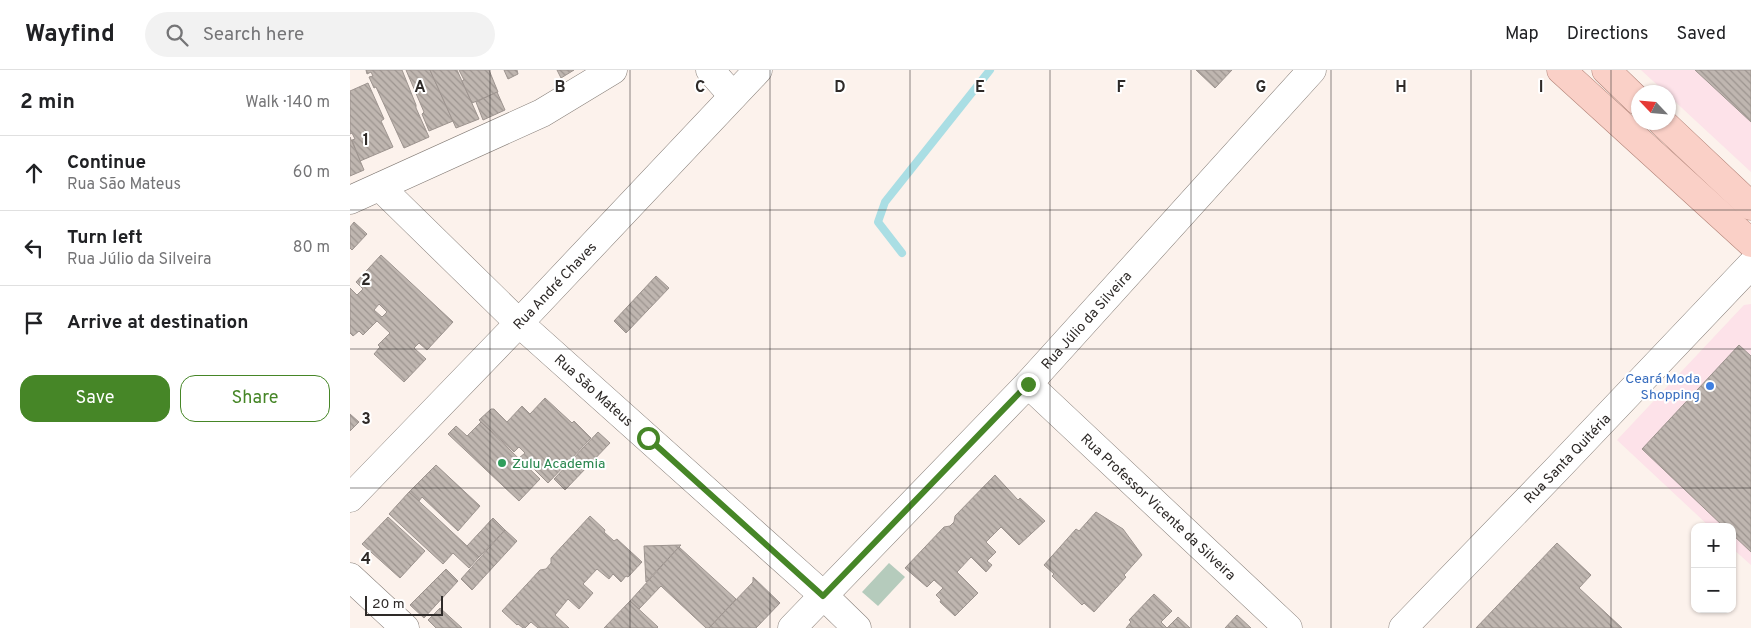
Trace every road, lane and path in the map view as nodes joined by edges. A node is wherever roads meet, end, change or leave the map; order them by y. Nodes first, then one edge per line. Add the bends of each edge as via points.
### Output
1 (613, 70) edge
2 (710, 70) edge
3 (758, 70) edge
4 (1312, 70) edge
5 (1561, 70) edge
6 (1606, 70) edge
7 (1631, 94) edge
8 (733, 96) junction
9 (1670, 130) edge
10 (380, 187) junction
11 (350, 200) edge
12 (1751, 206) edge
13 (1751, 243) edge
14 (1751, 265) edge
15 (519, 323) junction
16 (1028, 384) junction
17 (350, 498) edge
18 (350, 577) edge
19 (823, 596) junction
20 (405, 628) edge
21 (792, 628) edge
22 (857, 628) edge
23 (1288, 628) edge
24 (1403, 628) edge

1 - 10 street via 542,113
2 - 8 street
3 - 8 street, Rua André Chaves
4 - 16 street, Rua Júlio da Silveira
5 - 13 main road
6 - 7 main road
8 - 15 street, Rua André Chaves
9 - 12 main road
10 - 11 street
10 - 15 street, Rua São Mateus
14 - 24 street, Rua Santa Quitéria
15 - 17 street, Rua André Chaves
15 - 19 street, Rua São Mateus
16 - 19 street, Rua Júlio da Silveira
16 - 23 street, Rua Professor Vicente da Silveira
18 - 20 street
19 - 21 street, Rua Júlio da Silveira
19 - 22 street, Rua São Mateus

